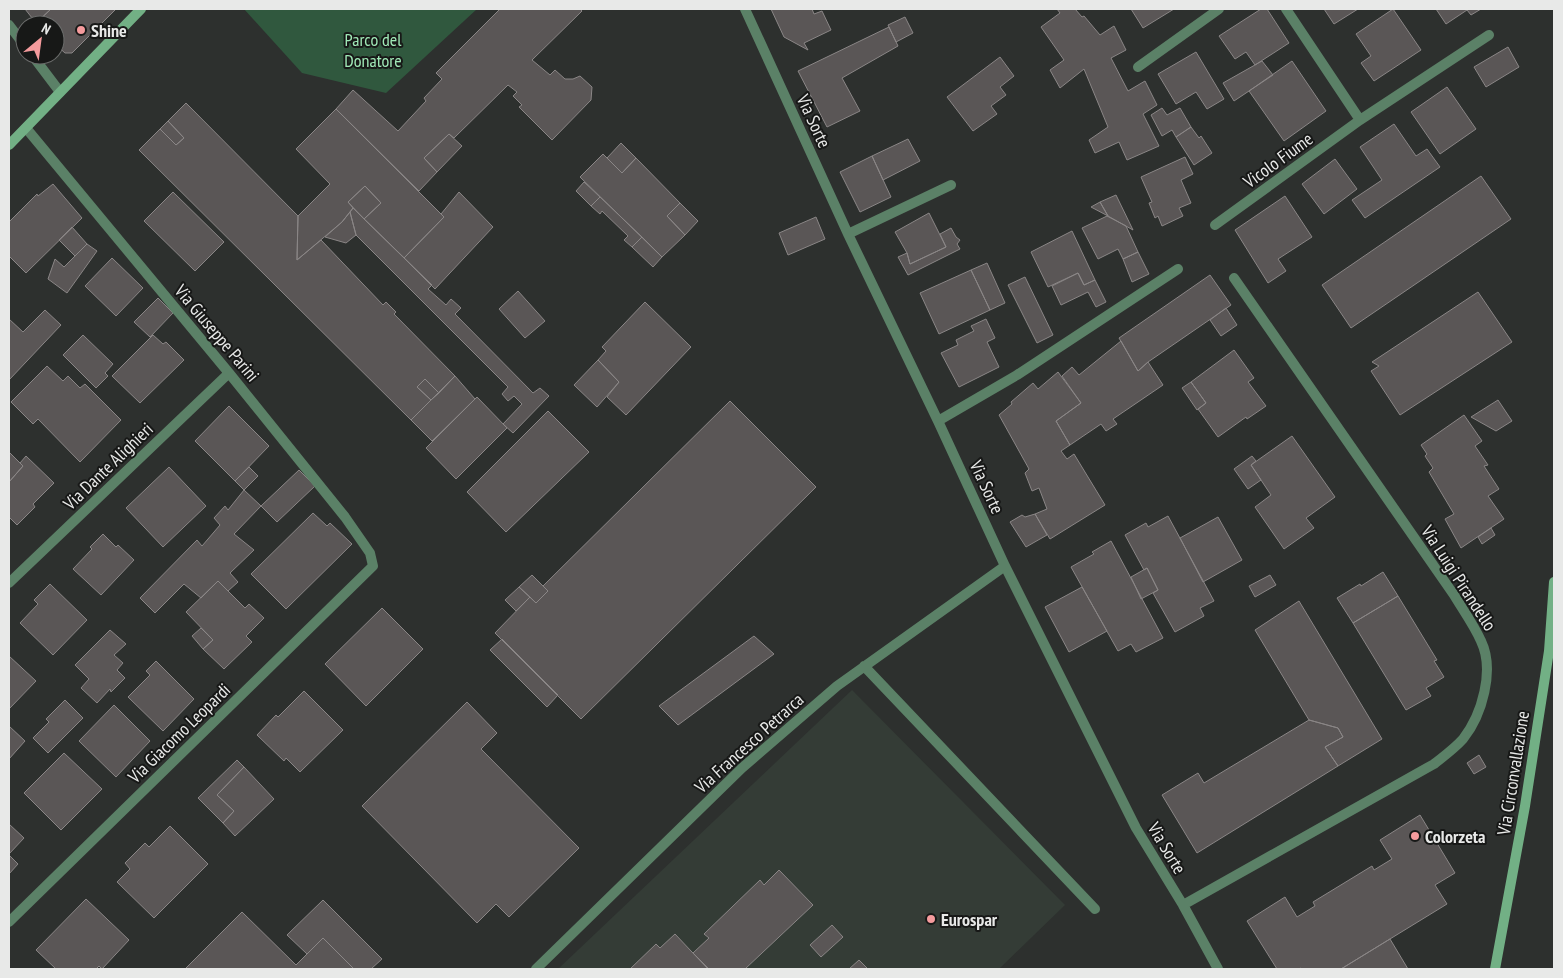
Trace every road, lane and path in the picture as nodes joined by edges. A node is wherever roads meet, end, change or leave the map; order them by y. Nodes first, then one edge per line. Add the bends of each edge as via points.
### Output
1 (142, 9) edge
2 (745, 9) edge
3 (1218, 9) edge
4 (1286, 9) edge
5 (1489, 36) dead end
6 (40, 65) edge
7 (1138, 67) dead end
8 (60, 92) junction
9 (1360, 120) junction
10 (26, 128) junction
11 (9, 145) edge
12 (951, 186) dead end
13 (1215, 225) dead end
14 (848, 234) junction
15 (1178, 269) dead end
16 (1234, 278) dead end
17 (229, 373) junction
18 (938, 421) junction
19 (373, 566) joint
20 (1005, 566) junction
21 (1554, 582) edge
22 (9, 583) edge
23 (864, 666) junction
24 (1183, 905) junction
25 (1095, 909) dead end
26 (9, 922) edge
27 (536, 969) edge
28 (1218, 969) edge
29 (1495, 969) edge

1 - 8 main road
2 - 14 street, Via Sorte
3 - 7 street
4 - 9 street
5 - 9 street, Vicolo Fiume
6 - 8 street
8 - 10 main road
9 - 13 street, Vicolo Fiume
10 - 11 main road
10 - 17 street, Via Giuseppe Parini
12 - 14 street
14 - 18 street, Via Sorte
15 - 18 street via 1017,375
16 - 24 street, Via Luigi Pirandello via 1454,595 1482,642 1486,674 1481,705 1473,723 1449,753
17 - 19 street, Via Giuseppe Parini via 345,517 370,553
17 - 22 street, Via Dante Alighieri
18 - 20 street, Via Sorte
19 - 26 street, Via Giacomo Leopardi
20 - 23 street, Via Francesco Petrarca
20 - 24 street, Via Sorte via 1136,828
21 - 29 main road, Via Circonvallazione via 1549,651
23 - 25 street
23 - 27 street, Via Francesco Petrarca via 742,768
24 - 28 street, Via Sorte

